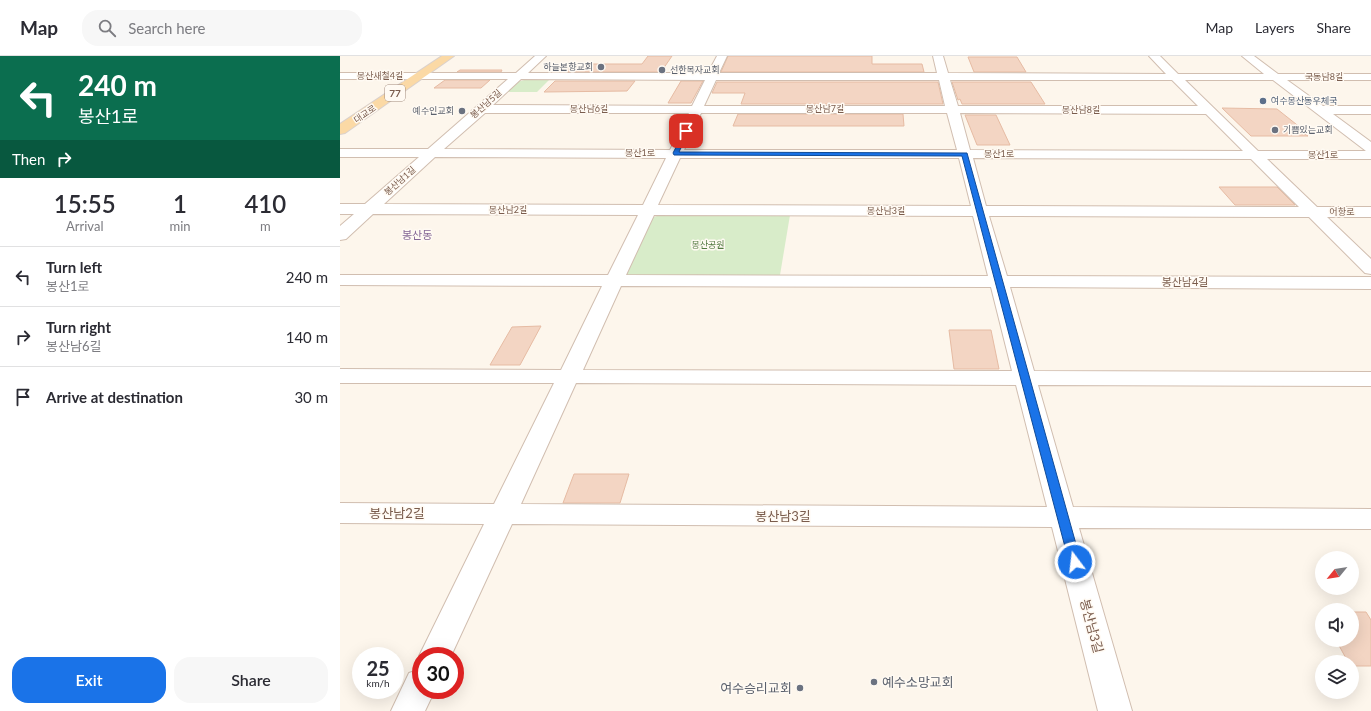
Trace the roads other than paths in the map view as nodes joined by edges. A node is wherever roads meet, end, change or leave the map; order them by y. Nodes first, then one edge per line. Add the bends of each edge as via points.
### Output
1 (449, 56) edge
2 (540, 56) edge
3 (722, 56) edge
4 (938, 56) edge
5 (1154, 56) edge
6 (1247, 56) edge
7 (340, 76) edge
8 (420, 76) junction
9 (518, 76) junction
10 (712, 76) junction
11 (944, 77) junction
12 (1176, 77) junction
13 (1371, 77) edge
14 (1276, 78) junction
15 (482, 108) junction
16 (697, 109) junction
17 (952, 109) junction
18 (1209, 110) junction
19 (1320, 110) junction
20 (1371, 110) edge
21 (340, 130) edge
22 (1371, 148) edge
23 (340, 153) edge
24 (432, 153) junction
25 (676, 153) junction
26 (965, 154) junction
27 (1254, 155) junction
28 (1371, 155) edge
29 (340, 209) edge
30 (368, 209) junction
31 (648, 210) junction
32 (980, 211) junction
33 (1313, 212) junction
34 (1371, 212) edge
35 (340, 235) edge
36 (1371, 269) edge
37 (340, 280) edge
38 (615, 281) junction
39 (999, 282) junction
40 (1371, 283) edge
41 (340, 376) edge
42 (569, 376) junction
43 (1025, 378) junction
44 (1371, 379) edge
45 (340, 512) edge
46 (503, 514) junction
47 (1063, 517) junction
48 (1371, 519) edge
49 (439, 647) edge
50 (414, 699) edge
51 (408, 711) edge
52 (1115, 711) edge

1 - 8 main road, 대교로 / 77
2 - 9 street, 봉산남5길
3 - 10 street
4 - 11 street
5 - 12 street
6 - 14 street
7 - 8 street, 봉산새철4길
8 - 9 street, 봉산새철4길
8 - 21 main road, 대교로 / 77
9 - 10 street
9 - 15 street, 봉산남5길
10 - 11 street
10 - 16 street
11 - 12 street
11 - 17 street
12 - 14 street, 국동남8길
12 - 18 street
13 - 14 street, 국동남8길
14 - 19 street
15 - 16 street, 봉산남6길
15 - 24 street, 봉산남5길
16 - 17 street, 봉산남7길
16 - 25 street
17 - 18 street, 봉산남8길
17 - 26 street
18 - 27 street
19 - 20 street
19 - 22 street
23 - 24 street, 봉산1로
24 - 25 street, 봉산1로
24 - 30 street, 봉산남1길
25 - 26 street, 봉산1로
25 - 31 street
26 - 27 street, 봉산1로
26 - 32 street, 봉산남3길
27 - 28 street, 봉산1로
27 - 33 street
29 - 30 street
30 - 31 street, 봉산남2길
30 - 35 street, 봉산남1길
31 - 32 street, 봉산남3길
31 - 38 street
32 - 33 street
32 - 39 street, 봉산남3길
33 - 34 street, 어항로
33 - 36 street
37 - 38 street
38 - 39 street
38 - 42 street
39 - 40 street, 봉산남4길
39 - 43 street, 봉산남3길
41 - 42 street
42 - 43 street
42 - 46 street
43 - 44 street
43 - 47 street, 봉산남3길
45 - 46 street, 봉산남2길
46 - 47 street, 봉산남3길
46 - 49 street
47 - 48 street
47 - 52 street, 봉산남3길
50 - 51 street

